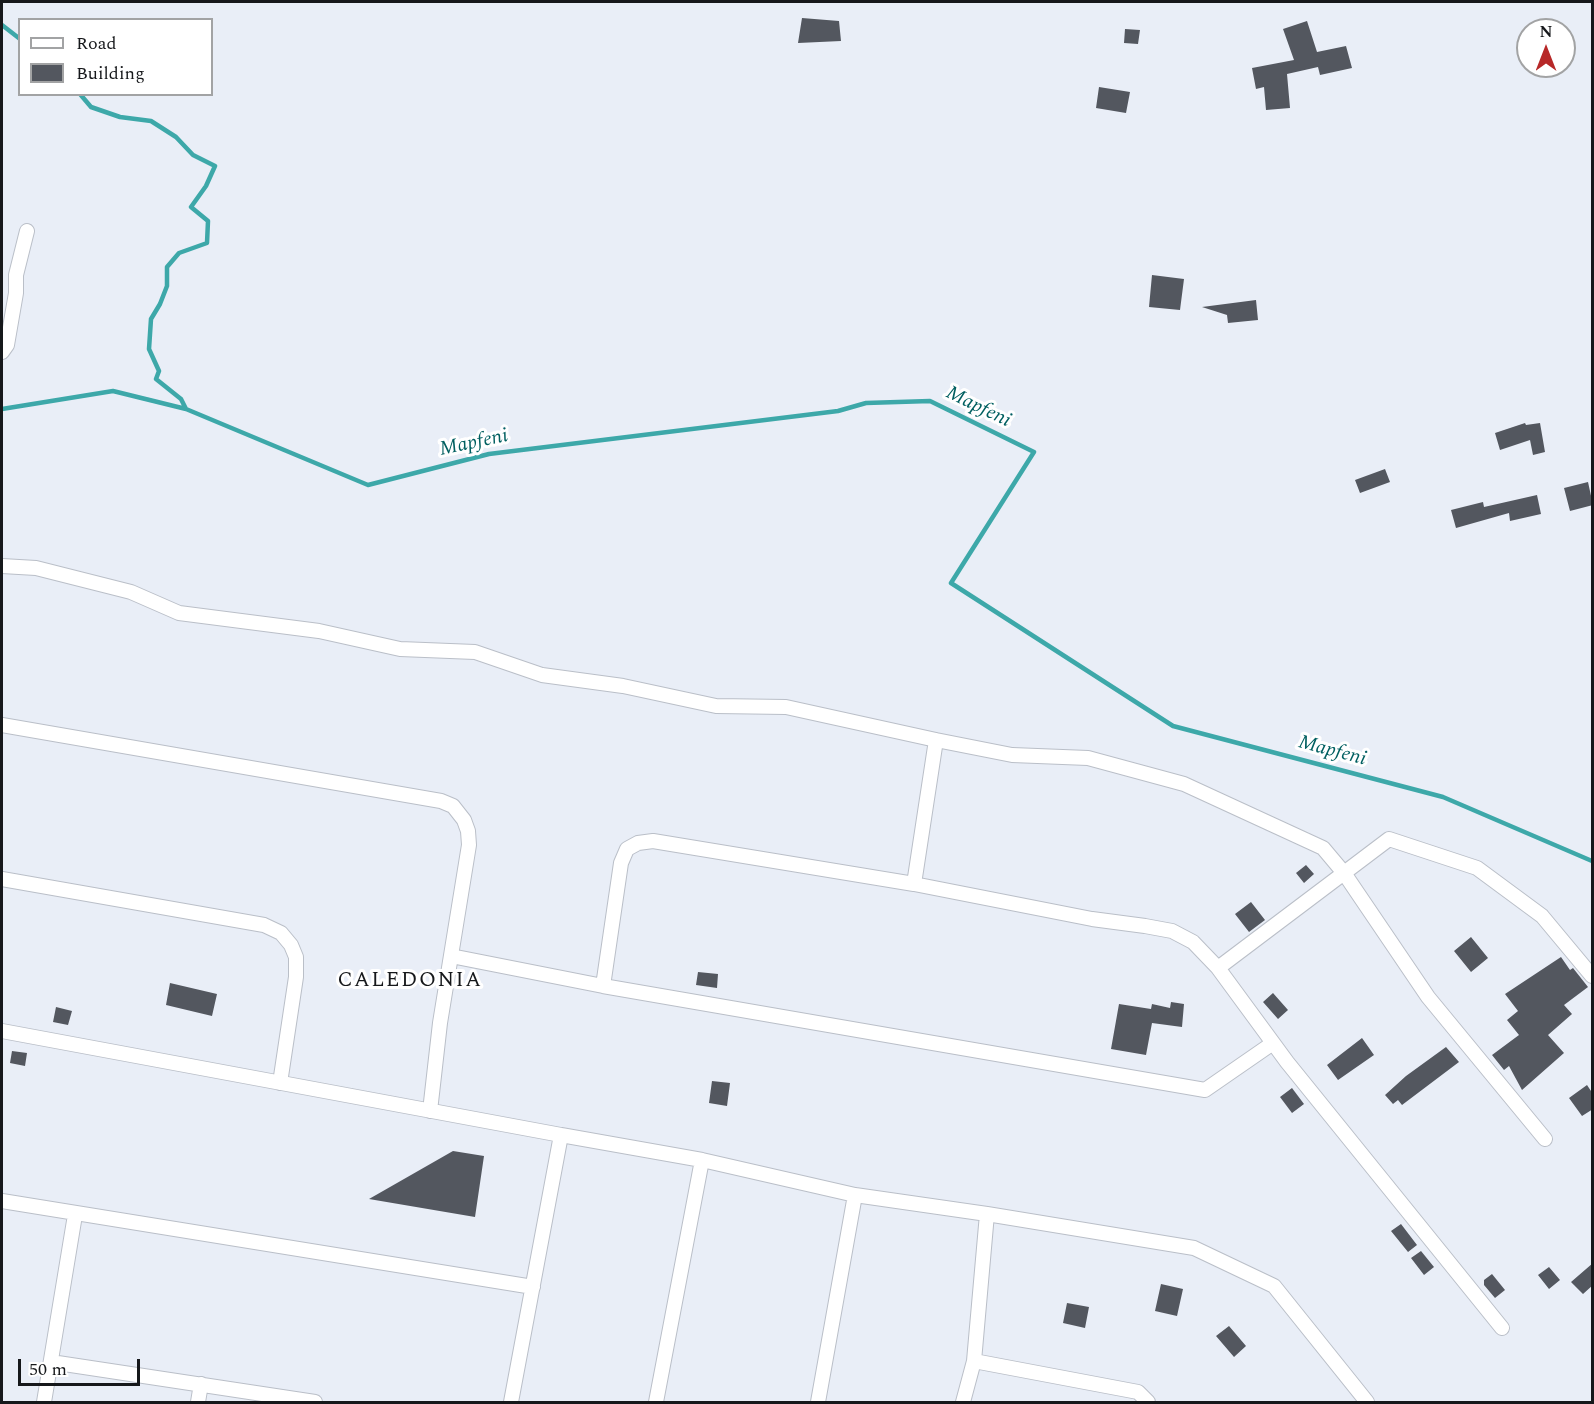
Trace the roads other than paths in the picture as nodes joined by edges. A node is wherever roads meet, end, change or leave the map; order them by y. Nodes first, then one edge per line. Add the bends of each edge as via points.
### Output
1 (27, 231) dead end
2 (2, 352) edge
3 (2, 566) edge
4 (2, 725) edge
5 (936, 740) junction
6 (1344, 873) junction
7 (2, 879) edge
8 (914, 884) junction
9 (451, 956) junction
10 (1218, 968) junction
11 (1593, 976) edge
12 (603, 986) junction
13 (2, 1031) edge
14 (1273, 1043) junction
15 (280, 1083) junction
16 (430, 1111) junction
17 (561, 1135) junction
18 (1545, 1139) dead end
19 (702, 1160) junction
20 (855, 1195) junction
21 (2, 1201) edge
22 (987, 1214) junction
23 (75, 1215) junction
24 (533, 1287) junction
25 (1502, 1328) dead end
26 (974, 1361) junction
27 (51, 1362) junction
28 (201, 1384) junction
29 (45, 1402) edge
30 (198, 1402) edge
31 (315, 1402) edge
32 (511, 1402) edge
33 (656, 1402) edge
34 (818, 1402) edge
35 (963, 1402) edge
36 (1148, 1402) edge
37 (1367, 1402) edge

1 - 2 street via 16,275 7,345
3 - 5 street via 36,568 131,592 179,613 319,631 400,649 475,652 542,675 623,686 716,706 786,707
4 - 9 street via 453,806 464,820 470,845
5 - 6 street via 1011,755 1088,758 1184,784 1323,848
5 - 8 street
6 - 10 street
6 - 11 street via 1389,839 1477,868 1542,916
6 - 18 street via 1428,997
7 - 15 street via 264,925 281,933 296,957 296,977
8 - 10 street via 1172,931 1193,942
8 - 12 street via 654,841 638,843 627,849 621,863
9 - 12 street
9 - 16 street
10 - 14 street
12 - 14 street via 1205,1090
13 - 15 street
14 - 25 street
15 - 16 street
16 - 17 street
17 - 19 street
17 - 24 street
19 - 20 street
19 - 33 street
20 - 22 street
20 - 34 street
21 - 23 street
22 - 26 street
22 - 37 street via 1194,1248 1274,1286
23 - 24 street
23 - 27 street
24 - 32 street
26 - 35 street
26 - 36 street via 1138,1392
27 - 28 street
27 - 29 street
28 - 30 street
28 - 31 street

